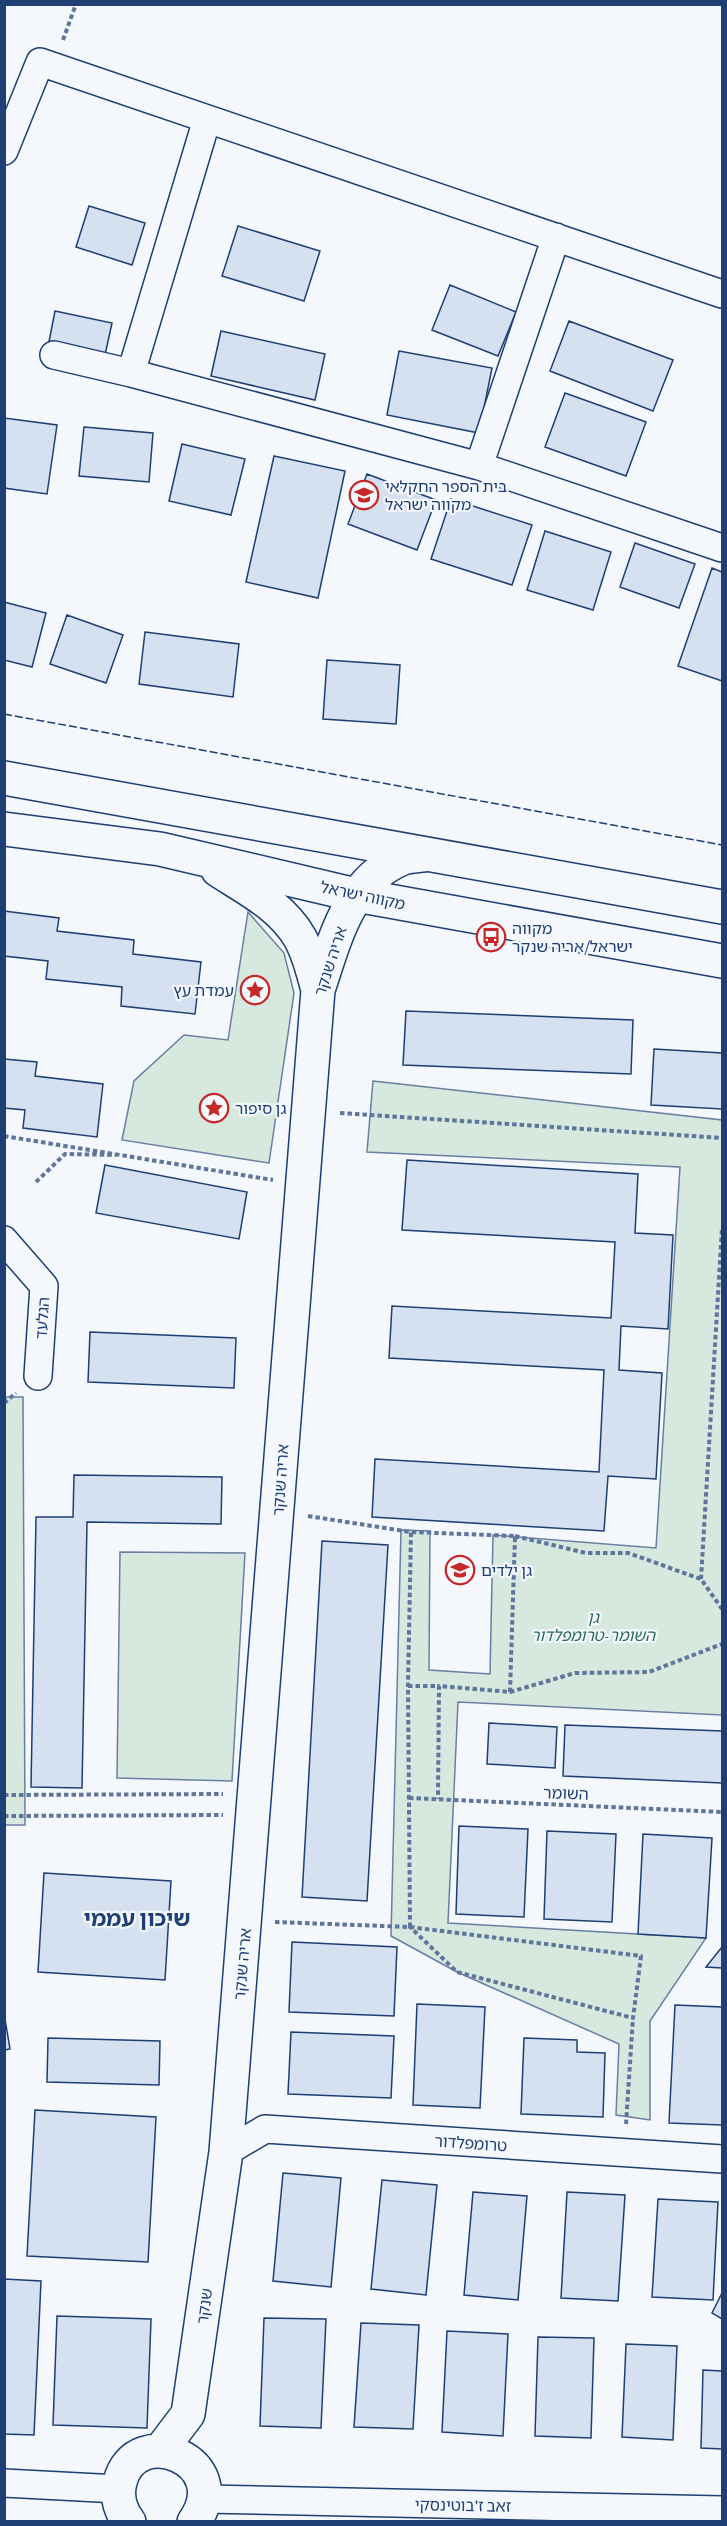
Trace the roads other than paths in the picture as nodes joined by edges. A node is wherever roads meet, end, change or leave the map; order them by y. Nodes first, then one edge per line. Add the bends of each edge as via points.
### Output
1 (207, 118) junction
2 (4, 151) edge
3 (556, 237) junction
4 (723, 294) edge
5 (54, 355) dead end
6 (130, 373) junction
7 (479, 465) junction
8 (723, 549) edge
9 (4, 778) edge
10 (4, 830) edge
11 (424, 855) junction
12 (199, 857) junction
13 (356, 895) junction
14 (723, 907) edge
15 (723, 961) edge
16 (318, 990) junction
17 (4, 1240) edge
18 (38, 1376) dead end
19 (225, 2152) junction
20 (723, 2159) edge
21 (160, 2451) junction
22 (4, 2482) edge
23 (118, 2489) junction
24 (199, 2510) edge
25 (723, 2510) edge
26 (543, 2514) edge
27 (129, 2522) edge

1 - 2 street via 40,62
1 - 3 street
1 - 6 street
3 - 4 street
3 - 7 street
5 - 6 street
6 - 7 street
7 - 8 street
9 - 11 street
10 - 12 street, מקווה ישראל via 106,841
11 - 13 street, אריה שנקר via 384,868
11 - 14 street
12 - 13 street, מקווה ישראל
12 - 16 street via 283,916 303,944
13 - 15 street, מקווה ישראל
13 - 16 street, אריה שנקר via 336,935
16 - 19 street, אריה שנקר
17 - 18 street, הגלעד via 44,1286
19 - 20 street, טרומפלדור via 265,2129
19 - 21 street, שנקר via 188,2414
21 - 23 street via 132,2462
21 - 24 street via 178,2455 194,2465 200,2475
22 - 23 street
23 - 27 street via 119,2503
24 - 26 street, זאב ז'בוטינסקי
25 - 26 street, זאב ז'בוטינסקי

